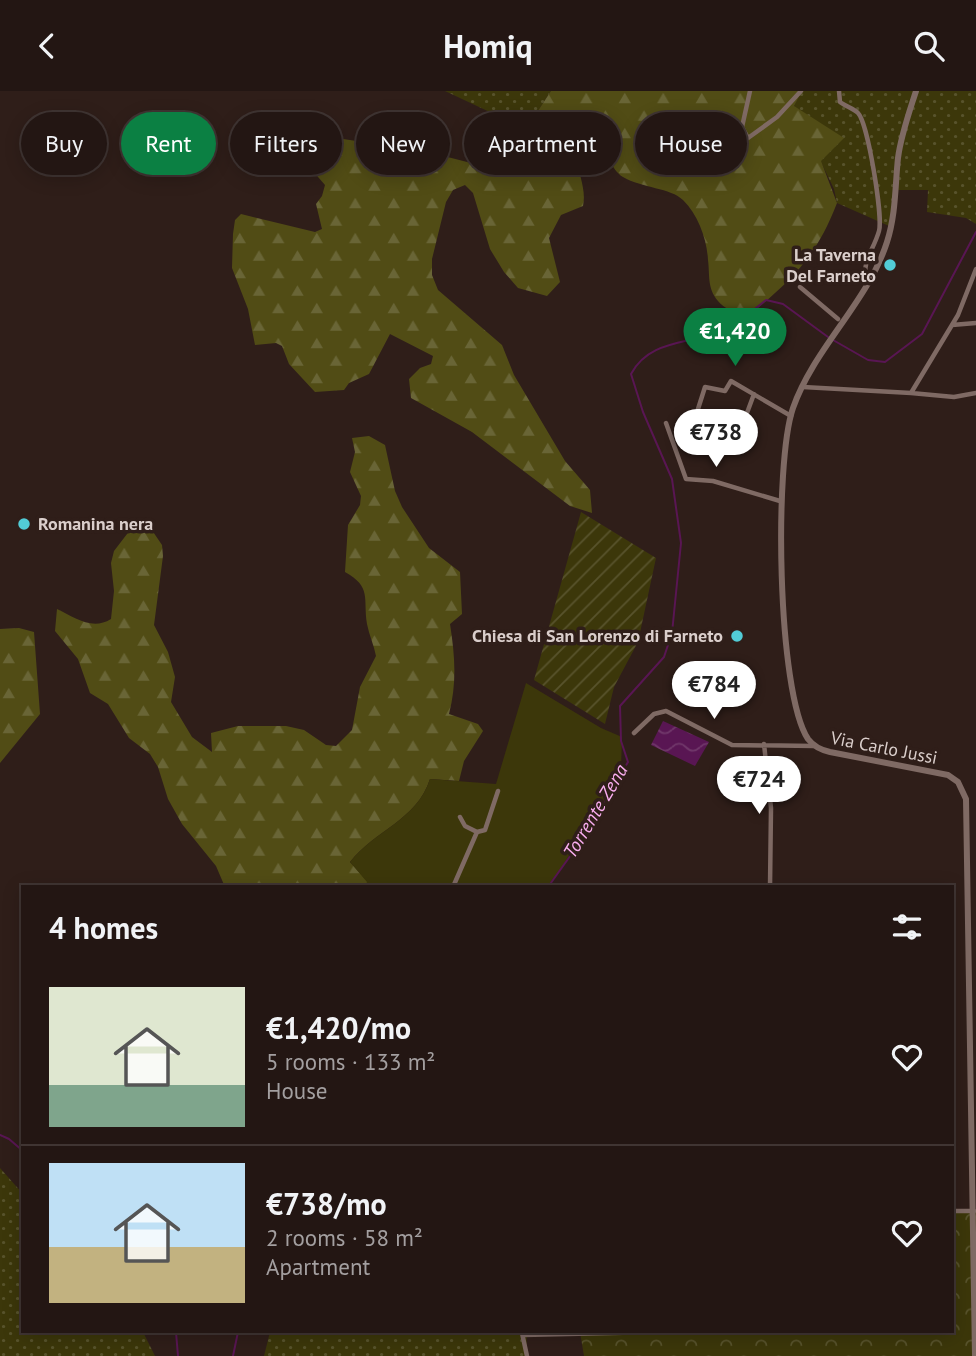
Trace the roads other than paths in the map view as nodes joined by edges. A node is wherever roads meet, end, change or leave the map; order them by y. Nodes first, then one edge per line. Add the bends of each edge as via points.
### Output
1 (750, 91) edge
2 (801, 91) edge
3 (839, 91) edge
4 (916, 91) edge
5 (976, 269) edge
6 (866, 282) junction
7 (800, 287) dead end
8 (838, 319) dead end
9 (976, 323) edge
10 (952, 325) junction
11 (803, 387) junction
12 (911, 393) junction
13 (976, 393) edge
14 (754, 394) junction
15 (698, 409) dead end
16 (791, 416) junction
17 (744, 421) dead end
18 (666, 423) dead end
19 (780, 501) junction
20 (634, 733) dead end
21 (764, 744) junction
22 (815, 746) junction
23 (498, 790) dead end
24 (460, 817) dead end
25 (477, 832) junction
26 (454, 885) edge
27 (770, 885) edge
28 (954, 1211) edge
29 (974, 1211) junction
30 (522, 1333) edge
31 (527, 1356) edge
32 (975, 1356) edge

1 - 2 street via 742,127 748,138 777,117
3 - 6 street via 840,102 858,113 866,127 880,205 880,228 863,267
4 - 6 street, Via Carlo Jussi via 901,147 887,243
5 - 10 street
6 - 11 street, Via Carlo Jussi
7 - 8 street
9 - 10 street
10 - 12 street
11 - 12 street
11 - 16 street, Via Carlo Jussi
12 - 13 street via 954,397
14 - 15 street via 731,381 725,391 705,387
14 - 16 street
14 - 17 street
16 - 19 street, Via Carlo Jussi
18 - 19 street via 686,479 713,481
19 - 22 street, Via Carlo Jussi via 794,689 802,725
20 - 21 street, Via Carlo Jussi via 654,714 666,711 732,745
21 - 22 street, Via Carlo Jussi
21 - 27 street via 771,808
22 - 29 street, Via Carlo Jussi via 848,757 948,775 964,790
23 - 25 street via 485,830
24 - 25 street via 464,826
25 - 26 street
28 - 29 street
29 - 32 street, Via Carlo Jussi
30 - 31 street

